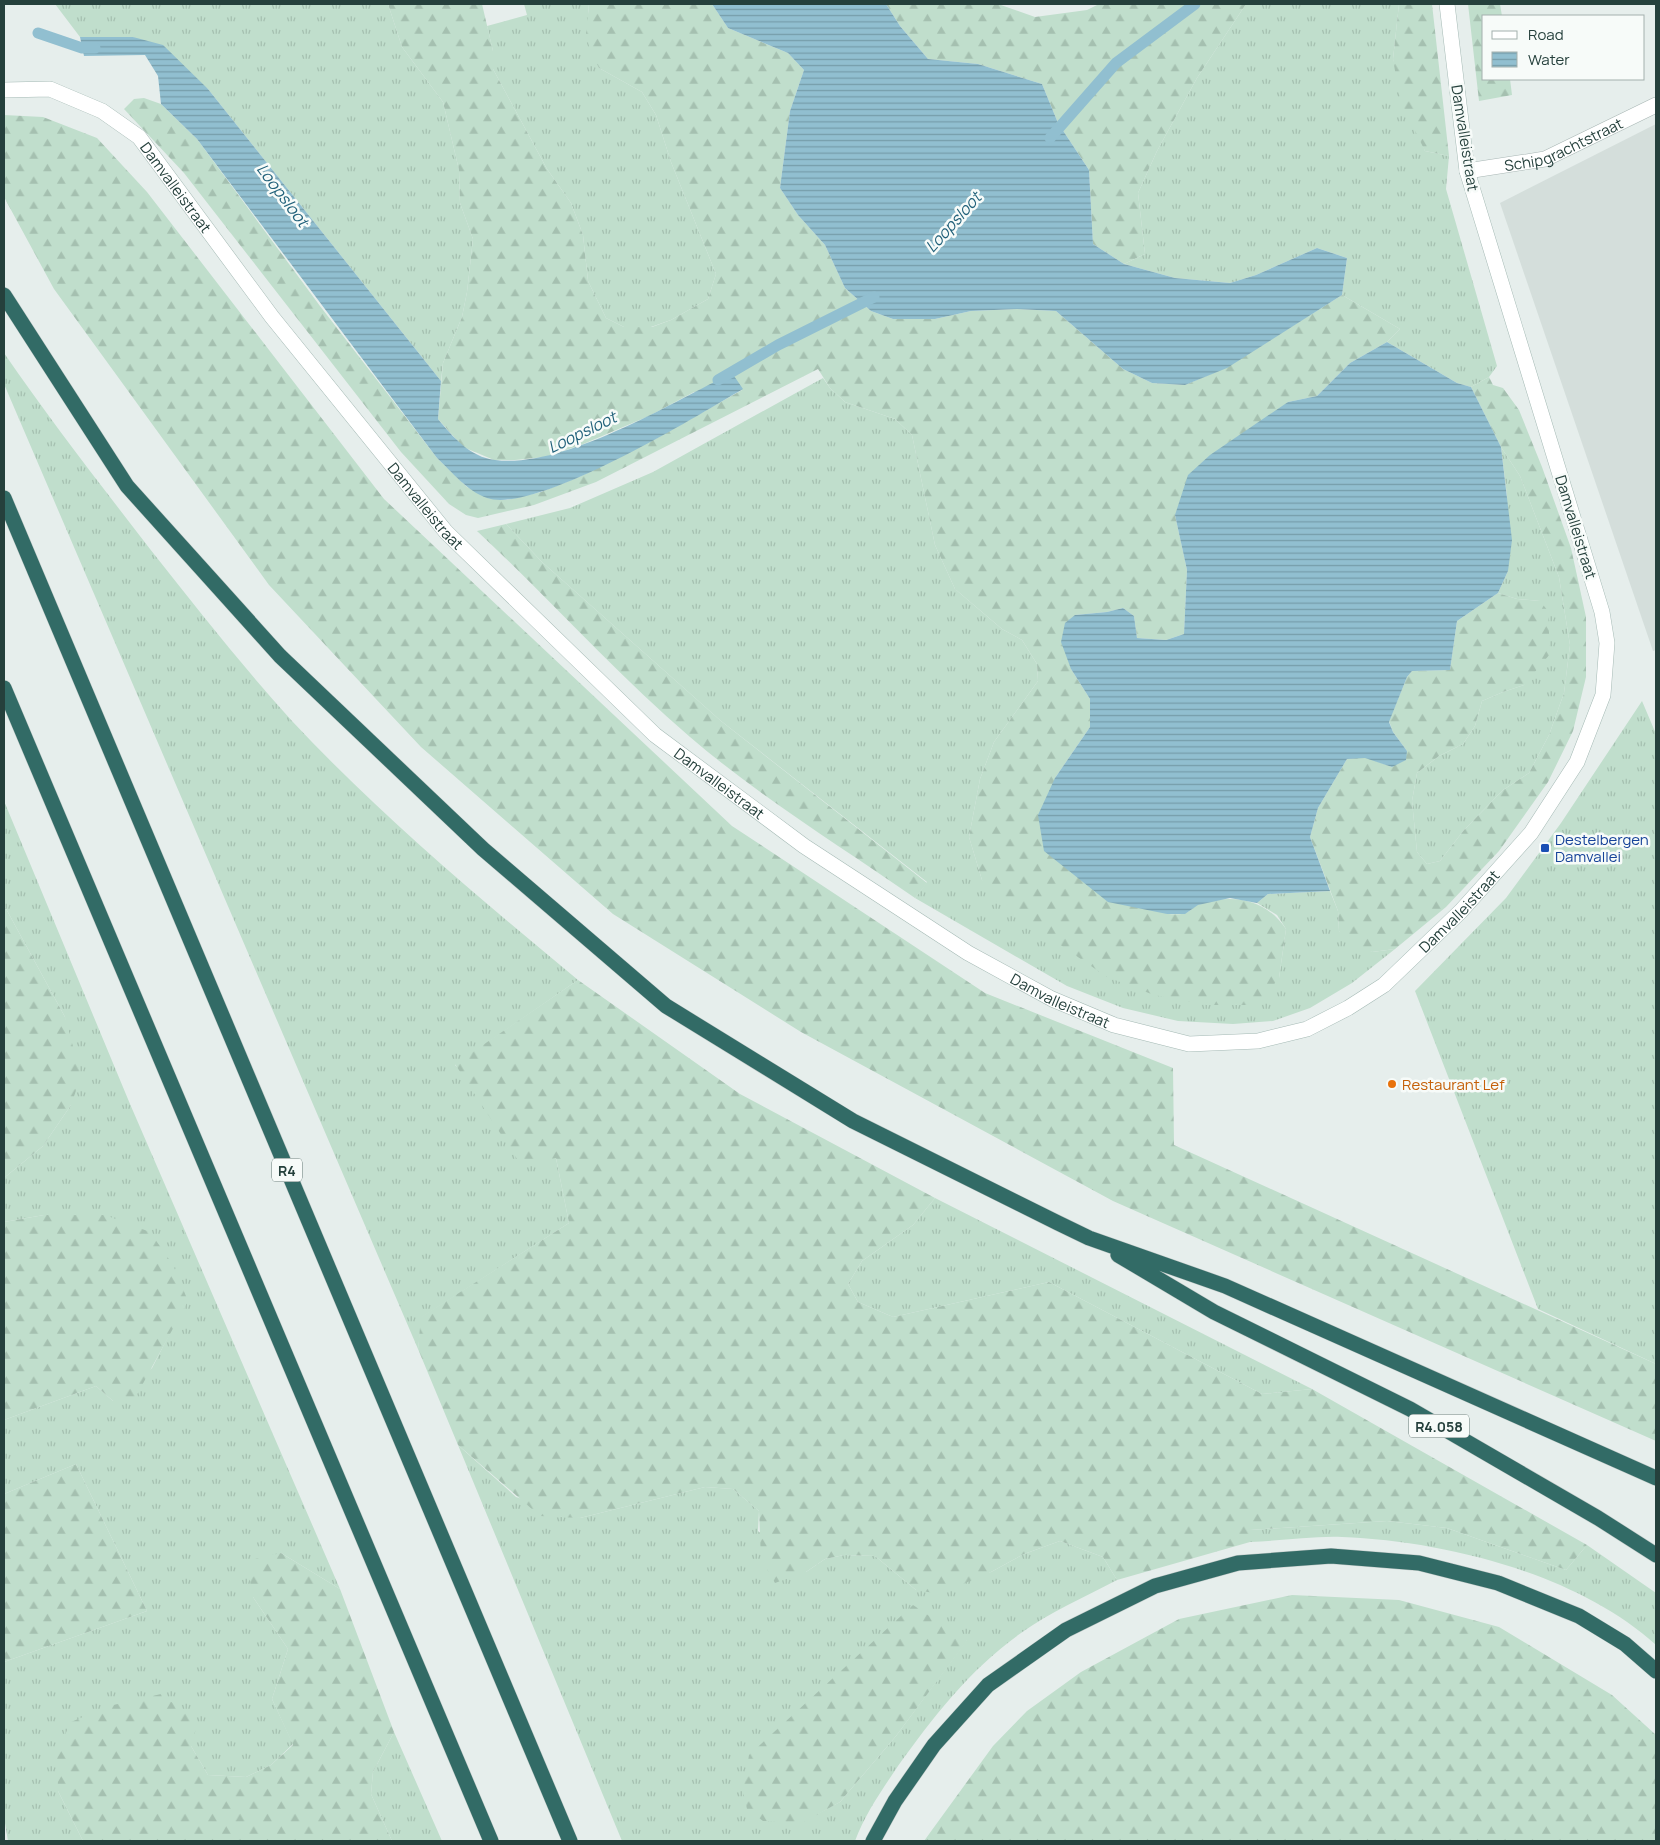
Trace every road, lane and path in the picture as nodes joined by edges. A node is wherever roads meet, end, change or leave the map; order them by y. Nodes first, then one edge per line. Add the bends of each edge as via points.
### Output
1 (1447, 4) edge
2 (4, 90) edge
3 (1656, 105) edge
4 (1467, 171) junction
5 (4, 295) edge
6 (4, 498) edge
7 (4, 688) edge
8 (1089, 1238) junction
9 (1656, 1478) edge
10 (1656, 1555) edge
11 (1656, 1671) edge
12 (491, 1841) edge
13 (570, 1841) edge
14 (873, 1841) edge

1 - 4 street, Damvalleistraat
2 - 4 street, Damvalleistraat via 50,89 102,111 139,137 272,318 446,532 654,735 804,846 968,953 1052,999 1114,1025 1189,1044 1258,1041 1307,1029 1348,1008 1384,984 1461,911 1531,833 1577,762 1603,695 1607,643 1602,612
3 - 4 street, Schipgrachtstraat via 1546,159
5 - 8 highway via 127,486 280,656 483,849 666,1006 853,1121
6 - 13 highway, R4
7 - 12 highway
8 - 9 highway via 1225,1286
8 - 10 highway, R4.058 via 1214,1312 1410,1409
11 - 14 highway via 1625,1644 1579,1616 1498,1583 1418,1562 1331,1556 1238,1563 1155,1586 1066,1630 988,1685 934,1745 895,1800

